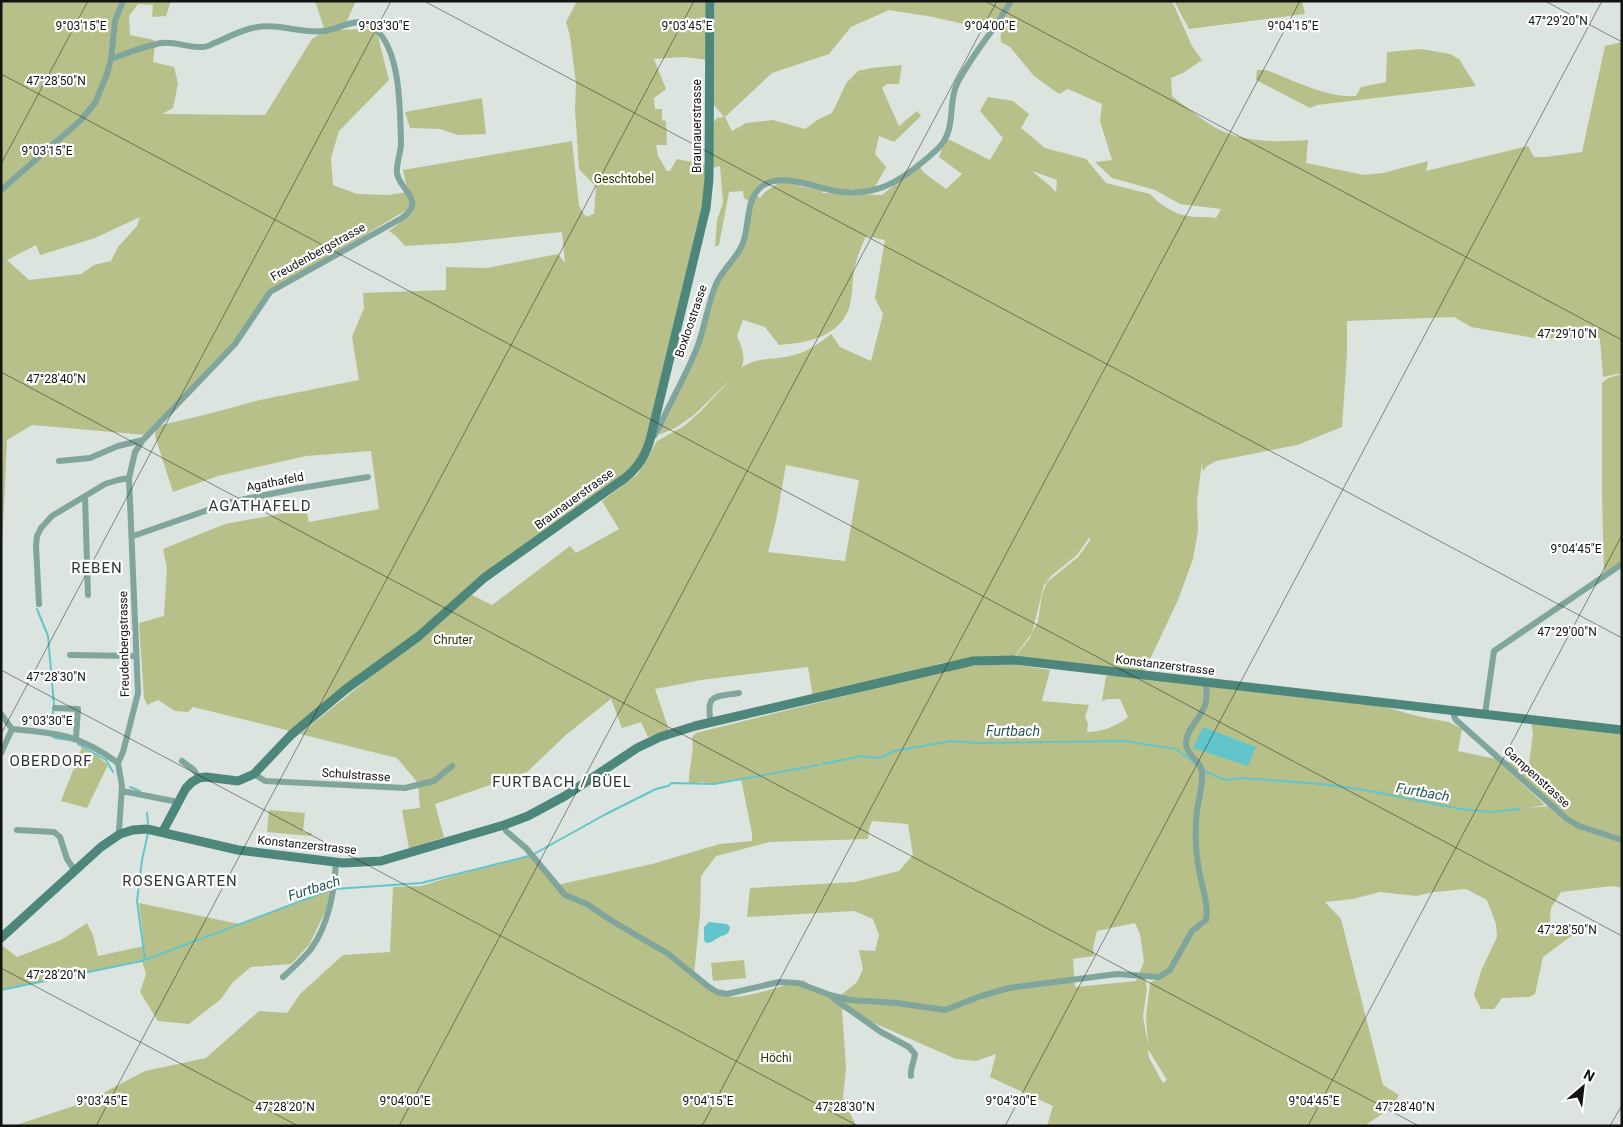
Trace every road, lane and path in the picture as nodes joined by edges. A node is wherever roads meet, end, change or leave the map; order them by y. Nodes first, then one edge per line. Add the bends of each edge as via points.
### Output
1 (123, 1) edge
2 (710, 1) edge
3 (1011, 1) edge
4 (111, 59) junction
5 (1, 190) edge
6 (651, 436) junction
7 (142, 440) junction
8 (59, 461) dead end
9 (368, 477) dead end
10 (130, 478) junction
11 (85, 497) junction
12 (132, 536) junction
13 (1622, 564) edge
14 (88, 596) dead end
15 (39, 604) dead end
16 (70, 655) dead end
17 (136, 656) junction
18 (1206, 682) junction
19 (739, 693) dead end
20 (55, 708) dead end
21 (1455, 710) junction
22 (1, 714) edge
23 (1485, 714) junction
24 (711, 723) junction
25 (12, 729) junction
26 (1622, 730) edge
27 (76, 738) junction
28 (1, 753) edge
29 (182, 761) dead end
30 (118, 763) junction
31 (452, 766) dead end
32 (254, 774) junction
33 (199, 778) junction
34 (122, 791) junction
35 (178, 802) junction
36 (504, 825) junction
37 (17, 830) dead end
38 (163, 831) junction
39 (120, 834) junction
40 (1622, 840) edge
41 (336, 863) junction
42 (75, 870) junction
43 (1, 938) edge
44 (283, 977) dead end
45 (830, 995) junction
46 (911, 1076) dead end

1 - 4 street via 115,21
2 - 6 main road, Braunauerstrasse via 706,208
3 - 6 street, Boxloostrasse via 957,84 952,97 950,127 943,143 908,174 887,186 862,192 842,192 785,180 769,183 758,190 750,206 742,244 718,280 696,349 659,428
4 - 5 street via 101,91 89,112
4 - 7 street, Freudenbergstrasse via 162,43 205,48 255,27 274,26 313,32 355,22 368,23 384,39 394,62 401,146 397,174 412,200 410,210 402,218 270,292 235,344
6 - 32 main road, Braunauerstrasse via 643,457 628,475 484,578 419,636 312,717
7 - 8 street via 90,458
7 - 10 street, Freudenbergstrasse via 135,452
9 - 12 street, Agathafeld via 231,502
10 - 11 street via 105,484
10 - 12 street, Freudenbergstrasse
11 - 14 street
11 - 15 street via 52,516 38,536
12 - 17 street, Freudenbergstrasse
13 - 23 street via 1494,651
16 - 17 street
17 - 30 street, Freudenbergstrasse via 137,699
18 - 21 main road, Konstanzerstrasse
18 - 24 main road, Konstanzerstrasse via 1013,660 980,660
18 - 45 street via 1205,706 1190,730 1186,744 1202,769 1196,838 1206,920 1192,931 1170,970 1159,977 1117,974 1009,988 945,1010
19 - 24 street via 711,700
20 - 27 street via 78,709
21 - 23 main road, Konstanzerstrasse
21 - 40 street, Gampenstrasse via 1456,720 1567,819
22 - 25 street
23 - 26 main road, Konstanzerstrasse
24 - 36 main road, Konstanzerstrasse via 643,745 551,804
25 - 27 street
25 - 28 street
27 - 30 street
29 - 33 street
30 - 34 street, Freudenbergstrasse
31 - 32 street, Schulstrasse via 434,781 405,788 265,781
32 - 33 main road via 234,781
33 - 35 main road via 189,785
34 - 35 street
34 - 39 street, Freudenbergstrasse
35 - 38 main road
36 - 41 main road, Konstanzerstrasse via 381,861
36 - 45 street via 565,894 667,953 717,992 727,994 779,982 798,983
37 - 42 street via 58,834 67,859
38 - 39 main road, Konstanzerstrasse via 143,829
38 - 41 main road, Konstanzerstrasse via 219,847
39 - 42 main road, Konstanzerstrasse
41 - 44 street via 326,919 308,952
42 - 43 main road, Konstanzerstrasse
45 - 46 street via 881,1032 909,1047 915,1054

